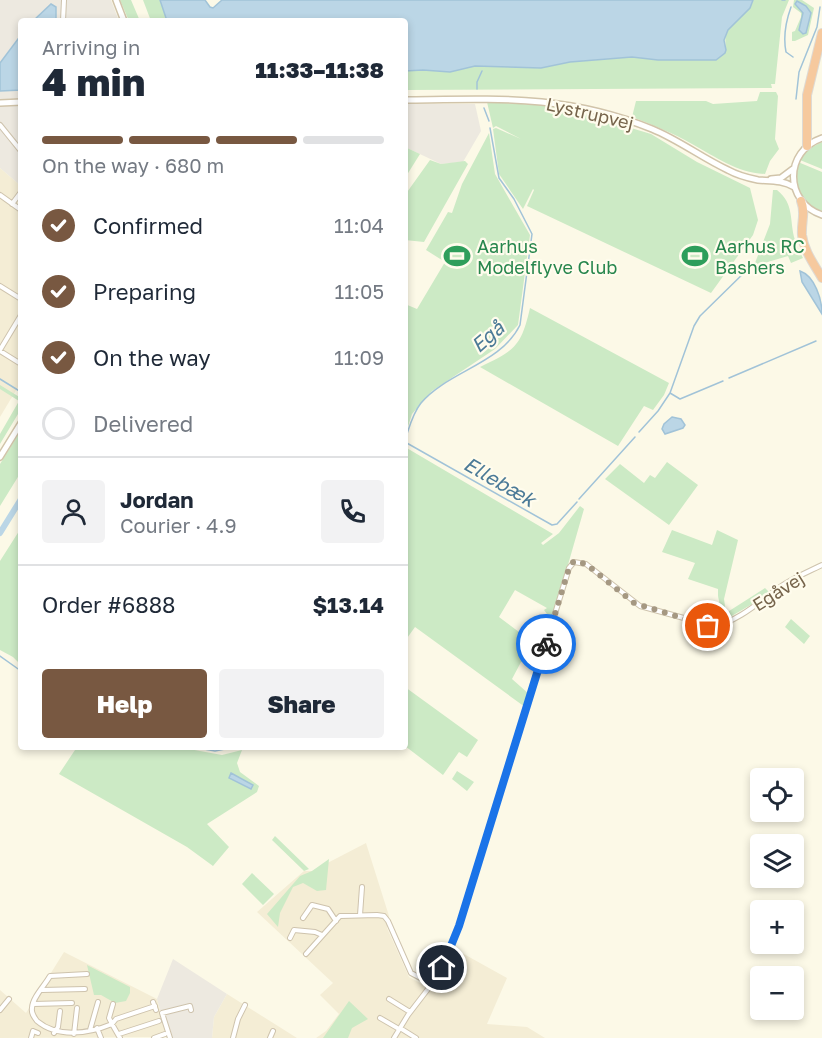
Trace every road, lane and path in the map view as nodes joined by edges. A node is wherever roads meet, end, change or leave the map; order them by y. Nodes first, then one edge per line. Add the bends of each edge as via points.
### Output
1 (64, 0) edge
2 (116, 0) edge
3 (63, 18) edge
4 (123, 18) edge
5 (822, 33) edge
6 (408, 100) edge
7 (18, 102) edge
8 (0, 103) edge
9 (0, 125) edge
10 (820, 139) edge
11 (807, 146) junction
12 (18, 147) edge
13 (793, 169) junction
14 (763, 180) junction
15 (794, 187) junction
16 (0, 195) edge
17 (18, 196) edge
18 (801, 201) junction
19 (12, 204) junction
20 (18, 208) edge
21 (821, 215) edge
22 (822, 278) edge
23 (0, 286) edge
24 (18, 297) edge
25 (18, 320) edge
26 (0, 350) edge
27 (18, 362) edge
28 (18, 428) edge
29 (0, 457) edge
30 (822, 565) edge
31 (362, 887) dead end
32 (360, 915) junction
33 (303, 918) dead end
34 (336, 921) junction
35 (322, 936) junction
36 (290, 938) dead end
37 (306, 954) dead end
38 (87, 974) dead end
39 (432, 984) junction
40 (85, 989) dead end
41 (42, 990) junction
42 (9, 999) dead end
43 (389, 999) dead end
44 (98, 1002) dead end
45 (72, 1003) dead end
46 (33, 1004) junction
47 (113, 1004) dead end
48 (245, 1005) dead end
49 (154, 1006) dead end
50 (77, 1008) dead end
51 (0, 1010) edge
52 (191, 1010) dead end
53 (60, 1011) dead end
54 (410, 1012) junction
55 (380, 1018) dead end
56 (159, 1021) dead end
57 (112, 1024) junction
58 (98, 1028) junction
59 (399, 1028) junction
60 (90, 1030) junction
61 (273, 1031) dead end
62 (38, 1033) dead end
63 (54, 1033) junction
64 (165, 1034) dead end
65 (72, 1035) edge
66 (119, 1036) edge
67 (31, 1038) edge
68 (100, 1038) edge
69 (154, 1038) edge
70 (170, 1038) edge
71 (233, 1038) edge
72 (270, 1038) edge
73 (394, 1038) edge
74 (416, 1038) edge

1 - 3 street
2 - 4 street
5 - 11 highway via 807,95
6 - 14 street, Lystrupvej via 491,98 588,109 653,130 727,170
7 - 8 street
9 - 12 street
10 - 11 street
11 - 13 street
13 - 14 street via 781,178
13 - 15 street
14 - 15 street, Lystrupvej
15 - 18 street
16 - 19 street
17 - 19 street
18 - 21 street
18 - 22 highway via 805,248
19 - 20 street
23 - 24 street
25 - 26 street
26 - 27 street
28 - 29 street
30 - 39 street, Egåvej via 787,583 756,606 713,626 640,606 586,564 574,561 459,926
31 - 32 street
32 - 34 street via 343,915
32 - 39 street via 386,918 411,973
33 - 34 street via 312,905 328,909
34 - 35 street
35 - 36 street via 294,930
35 - 37 street
38 - 41 street via 50,976
39 - 54 street
40 - 41 street
41 - 46 street
42 - 51 street
43 - 54 street
44 - 60 street
45 - 46 street
46 - 63 street via 34,1016
47 - 57 street via 109,1018
48 - 71 street
49 - 57 street
50 - 65 street
52 - 70 street via 190,1006 162,1012
53 - 63 street
54 - 59 street
55 - 59 street
56 - 66 street
57 - 58 street
57 - 66 street
58 - 60 street
58 - 68 street
59 - 73 street
59 - 74 street
60 - 65 street
61 - 72 street
62 - 67 street via 33,1031
63 - 65 street
64 - 69 street

